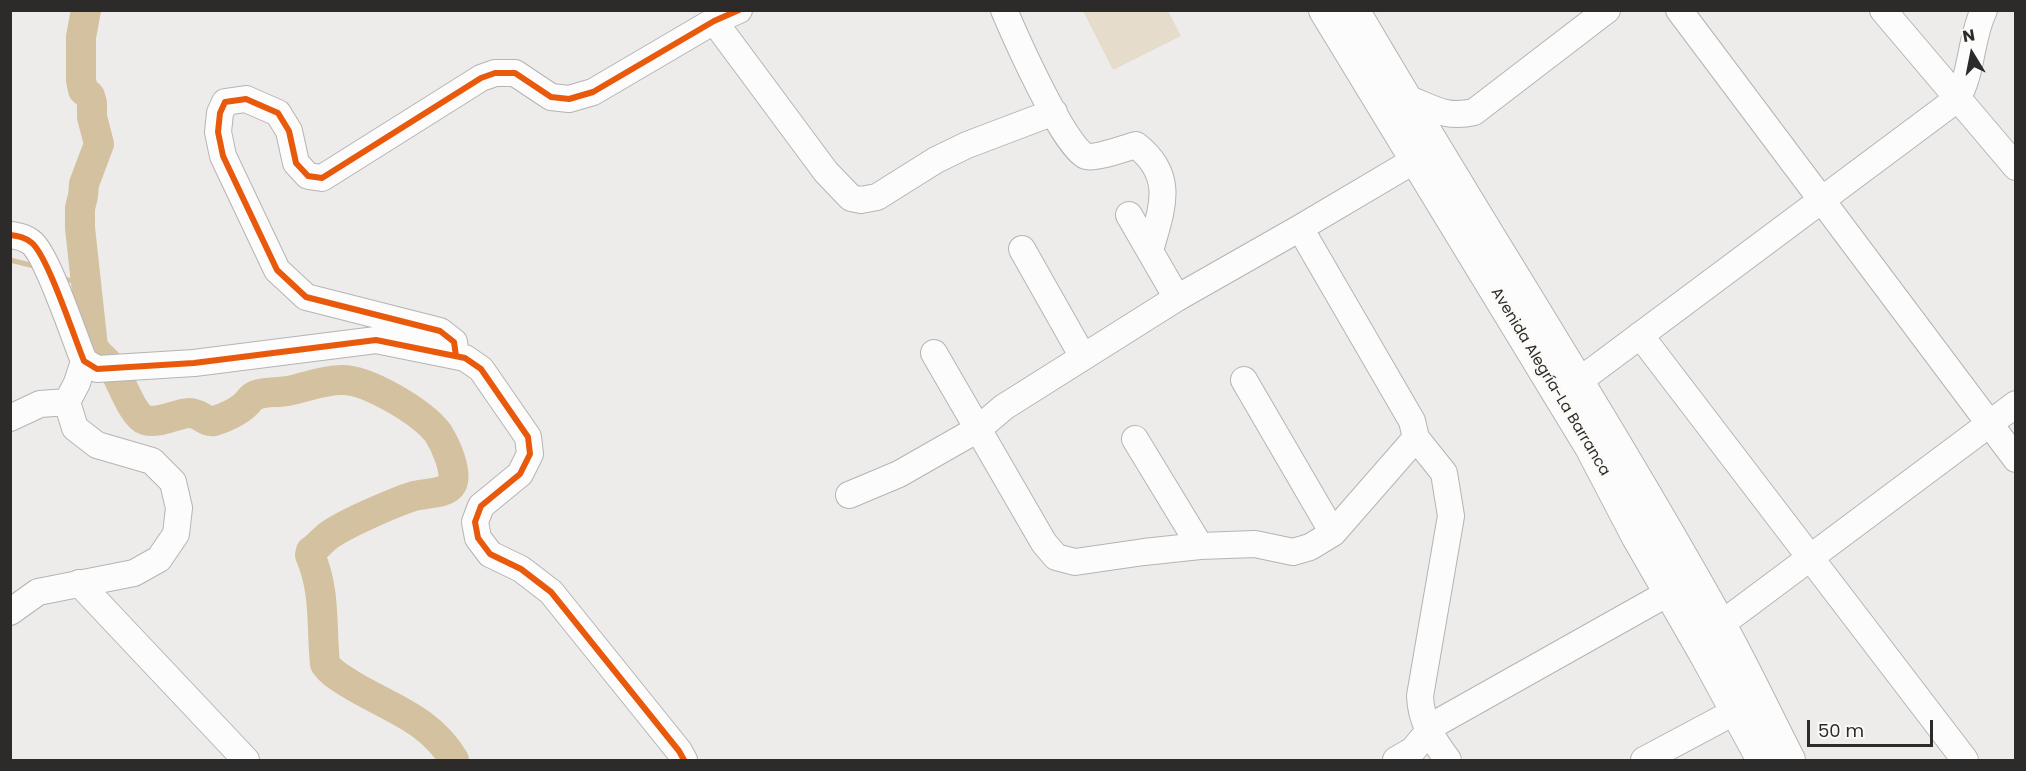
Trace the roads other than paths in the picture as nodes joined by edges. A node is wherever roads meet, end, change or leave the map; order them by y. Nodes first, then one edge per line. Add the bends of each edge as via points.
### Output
1 (739, 10) edge
2 (1004, 10) edge
3 (1325, 10) edge
4 (1353, 10) edge
5 (1607, 10) edge
6 (1679, 10) edge
7 (1883, 10) edge
8 (1984, 10) edge
9 (714, 21) junction
10 (1373, 91) junction
11 (1404, 97) junction
12 (1957, 99) junction
13 (1054, 112) junction
14 (1415, 160) junction
15 (2016, 167) edge
16 (1821, 200) junction
17 (1129, 215) dead end
18 (1300, 228) junction
19 (10, 235) edge
20 (1022, 249) dead end
21 (1150, 252) junction
22 (1177, 298) junction
23 (1640, 334) junction
24 (934, 353) dead end
25 (456, 356) junction
26 (1083, 357) junction
27 (84, 361) junction
28 (1244, 380) dead end
29 (1569, 387) junction
30 (67, 402) junction
31 (2016, 404) edge
32 (10, 418) edge
33 (1989, 424) junction
34 (978, 429) junction
35 (1416, 438) junction
36 (1135, 439) dead end
37 (2016, 459) edge
38 (849, 495) dead end
39 (1333, 533) junction
40 (1200, 546) junction
41 (1810, 557) junction
42 (79, 583) junction
43 (1670, 592) junction
44 (10, 612) edge
45 (1708, 631) junction
46 (1748, 707) junction
47 (1428, 733) junction
48 (246, 760) edge
49 (684, 760) edge
50 (1396, 760) edge
51 (1448, 760) edge
52 (1644, 760) edge
53 (1763, 760) edge
54 (1789, 760) edge
55 (1965, 760) edge

1 - 9 street
2 - 13 street
3 - 10 main road, Avenida Alegría-La Barranca
4 - 11 main road, Avenida Alegría-La Barranca
5 - 11 street via 1474,112 1455,116
6 - 16 street
7 - 12 street
8 - 12 street via 1977,25 1966,83
9 - 13 street via 826,172 851,198 876,197 967,145
9 - 25 street via 593,93 569,99 551,97 515,73 481,78 322,178 308,176 296,163 289,131 278,113 246,99 225,102 218,132 223,156 277,270 306,297 440,331 454,342
10 - 11 street
10 - 14 main road, Avenida Alegría-La Barranca
11 - 29 main road, Avenida Alegría-La Barranca
12 - 15 street
12 - 16 street
13 - 21 street via 1071,143 1085,156 1136,145 1155,166 1163,187 1162,205
14 - 18 street
14 - 29 main road, Avenida Alegría-La Barranca
16 - 23 street
16 - 33 street
17 - 21 street
18 - 22 street
18 - 35 street via 1412,421
19 - 27 street via 21,236 33,244 48,269
20 - 26 street
21 - 22 street
22 - 26 street
23 - 29 street
23 - 41 street
24 - 34 street
25 - 27 street via 376,340 194,363 97,369
25 - 49 street via 481,369 528,437 530,454 520,474 481,506 475,522 478,538 490,554 521,569 551,592
26 - 34 street via 1004,407
27 - 30 street
28 - 39 street
29 - 43 main road, Avenida Alegría-La Barranca via 1591,447
29 - 45 main road, Avenida Alegría-La Barranca
30 - 32 street via 40,404
30 - 42 street via 75,428 97,445 152,461 172,482 179,508 176,534 159,559 134,573
31 - 33 street
33 - 37 street
33 - 41 street
34 - 38 street via 898,474
34 - 40 street via 1056,557 1075,562
35 - 39 street
35 - 47 street via 1444,473 1451,516 1420,696
36 - 40 street
39 - 40 street via 1293,552 1255,544
41 - 45 street
41 - 55 street
42 - 44 street via 38,592
42 - 48 street
43 - 45 main road, Avenida Alegría-La Barranca
43 - 47 street via 1435,724
45 - 46 main road, Avenida Alegría-La Barranca
46 - 52 street
46 - 53 main road, Avenida Alegría-La Barranca
46 - 54 main road, Avenida Alegría-La Barranca
47 - 50 street via 1413,750
47 - 51 street

